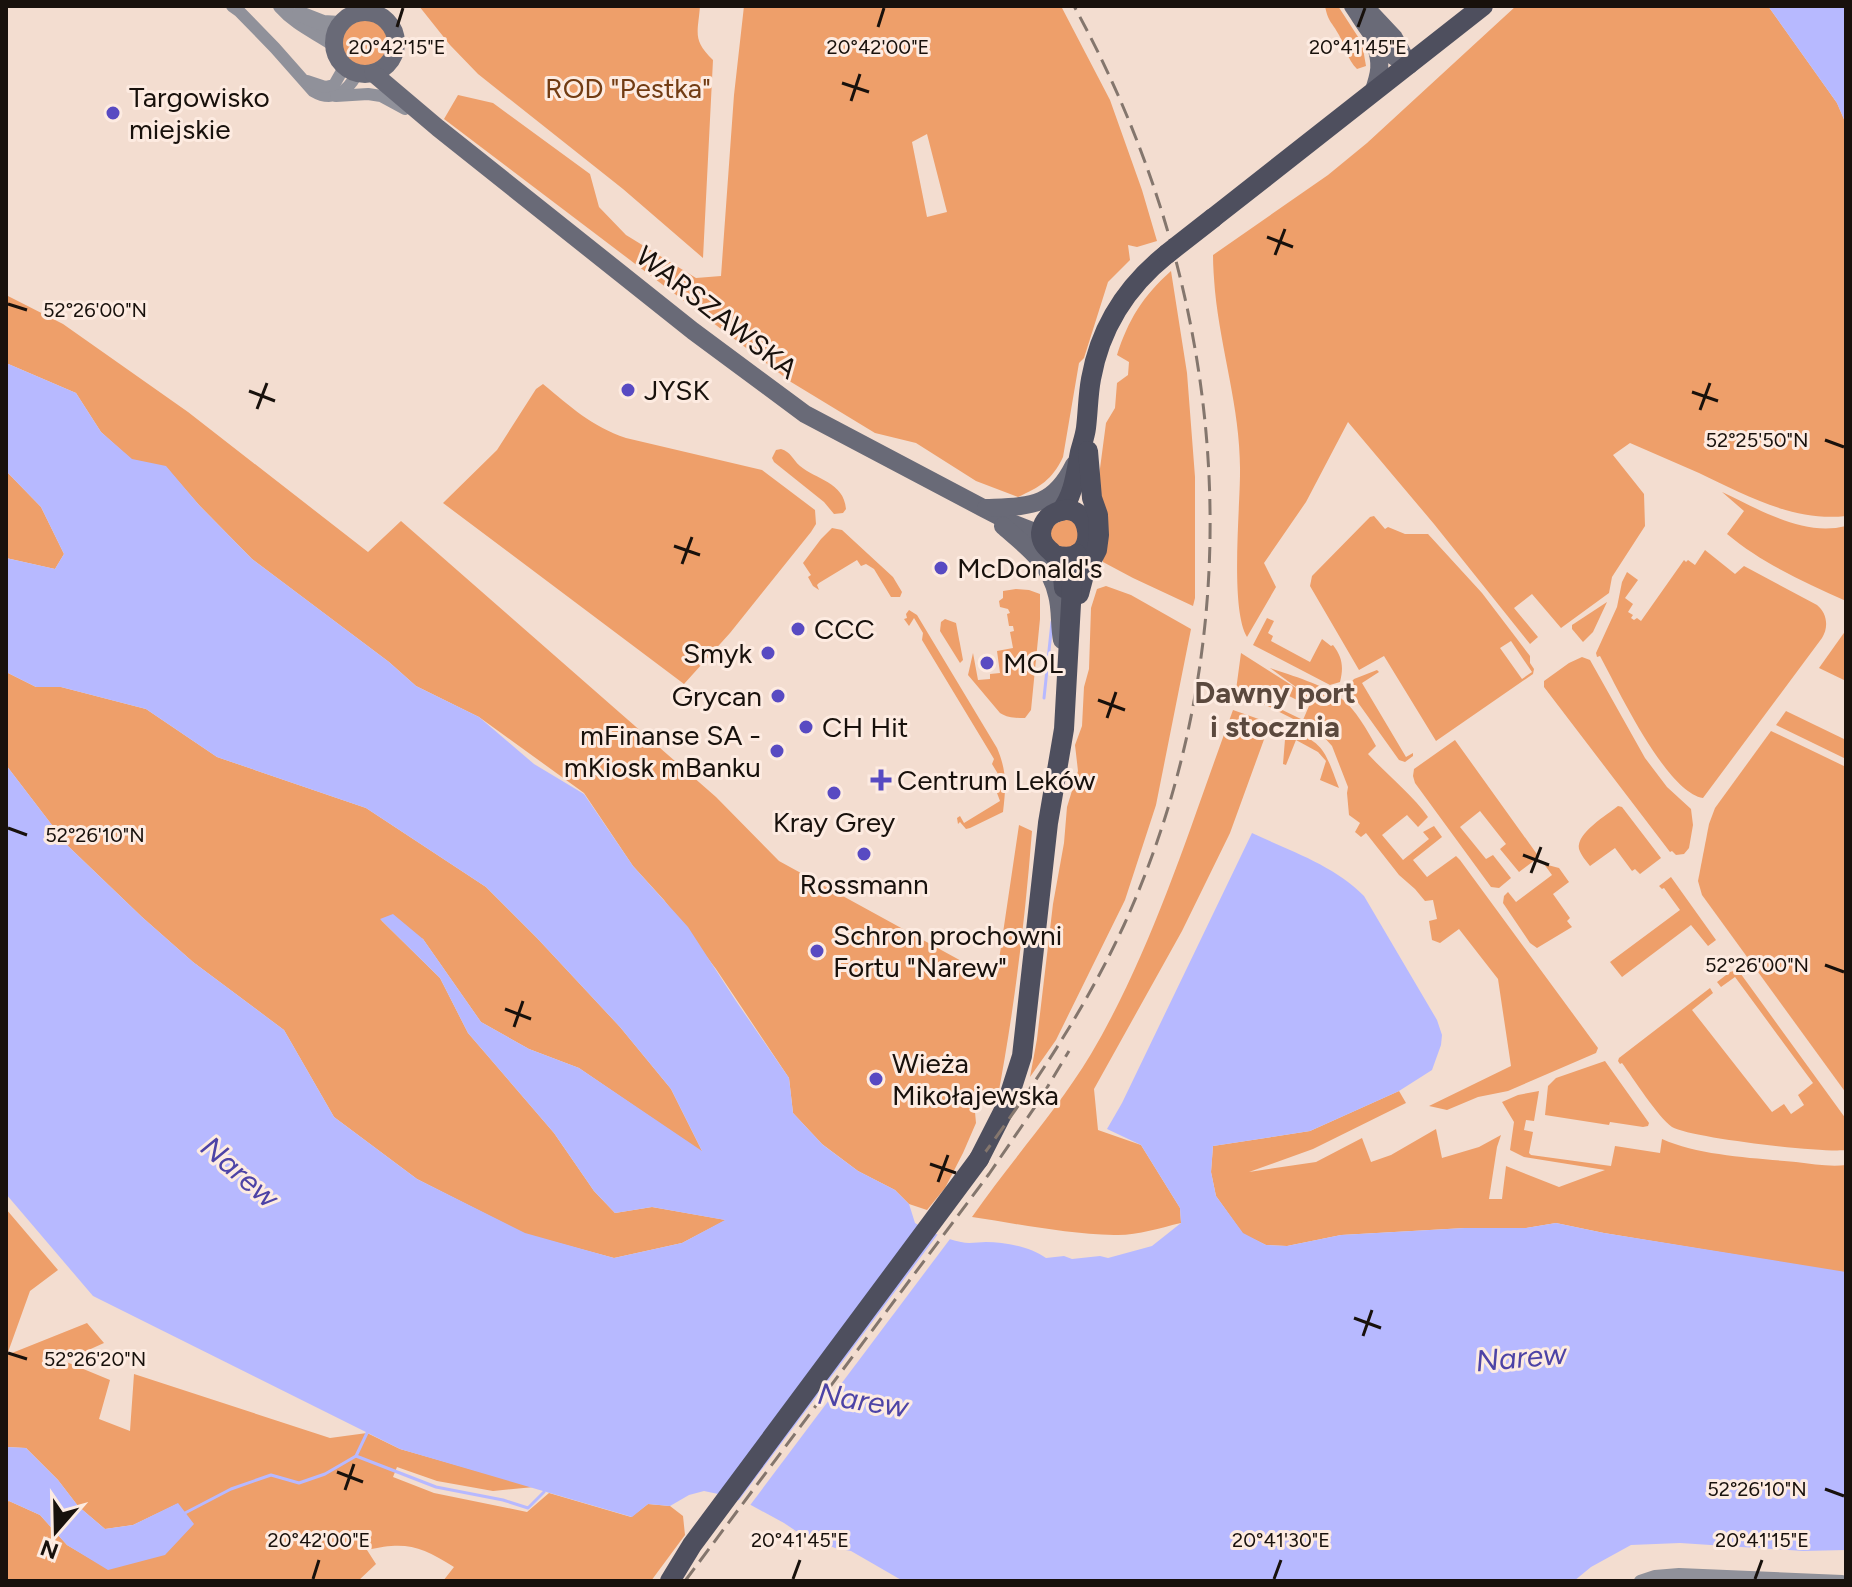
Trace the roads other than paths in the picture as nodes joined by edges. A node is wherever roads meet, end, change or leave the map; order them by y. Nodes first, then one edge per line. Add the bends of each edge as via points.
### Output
1 (232, 6) edge
2 (282, 6) edge
3 (1353, 6) edge
4 (1364, 6) edge
5 (1483, 6) edge
6 (371, 10) edge
7 (347, 15) edge
8 (1373, 37) junction
9 (1394, 38) junction
10 (1443, 38) junction
11 (333, 43) junction
12 (390, 61) junction
13 (341, 63) junction
14 (1409, 65) junction
15 (365, 73) junction
16 (304, 80) junction
17 (1373, 93) junction
18 (336, 96) junction
19 (438, 128) junction
20 (1084, 443) junction
21 (983, 508) junction
22 (1057, 521) junction
23 (1077, 554) junction
24 (1055, 555) junction
25 (1072, 617) junction
26 (1062, 640) junction
27 (1048, 823) junction
28 (670, 1581) edge
29 (1640, 1581) edge
30 (1842, 1581) edge

1 - 16 street
2 - 7 street via 323,23
2 - 11 street
3 - 8 main road
4 - 9 main road
5 - 10 main road
6 - 7 main road
6 - 12 main road via 395,35
7 - 11 main road
8 - 14 main road via 1388,54
8 - 17 main road via 1381,60
9 - 10 main road via 1423,43
9 - 14 main road
10 - 14 main road
11 - 13 main road
12 - 15 main road via 381,70
12 - 19 main road, WARSZAWSKA
13 - 15 main road
13 - 16 street via 334,85
14 - 17 main road
15 - 18 street
15 - 19 main road, WARSZAWSKA
16 - 18 street via 321,96
17 - 20 main road, bridge via 1140,280 1110,319 1102,340 1091,379
18 - 19 street via 381,96
19 - 21 main road, WARSZAWSKA via 805,414
20 - 21 main road via 1067,480 1044,501
20 - 22 main road
20 - 25 main road via 1099,535
21 - 22 main road, WARSZAWSKA
21 - 26 main road via 1044,565 1058,596
22 - 23 main road via 1087,524 1084,549
22 - 24 main road via 1046,548
23 - 24 main road
23 - 25 main road
24 - 26 main road via 1065,602
25 - 27 main road via 1064,729
26 - 27 main road via 1047,782
27 - 28 main road, bridge via 1024,1040 1017,1075 994,1132 974,1168
29 - 30 street via 1679,1574

